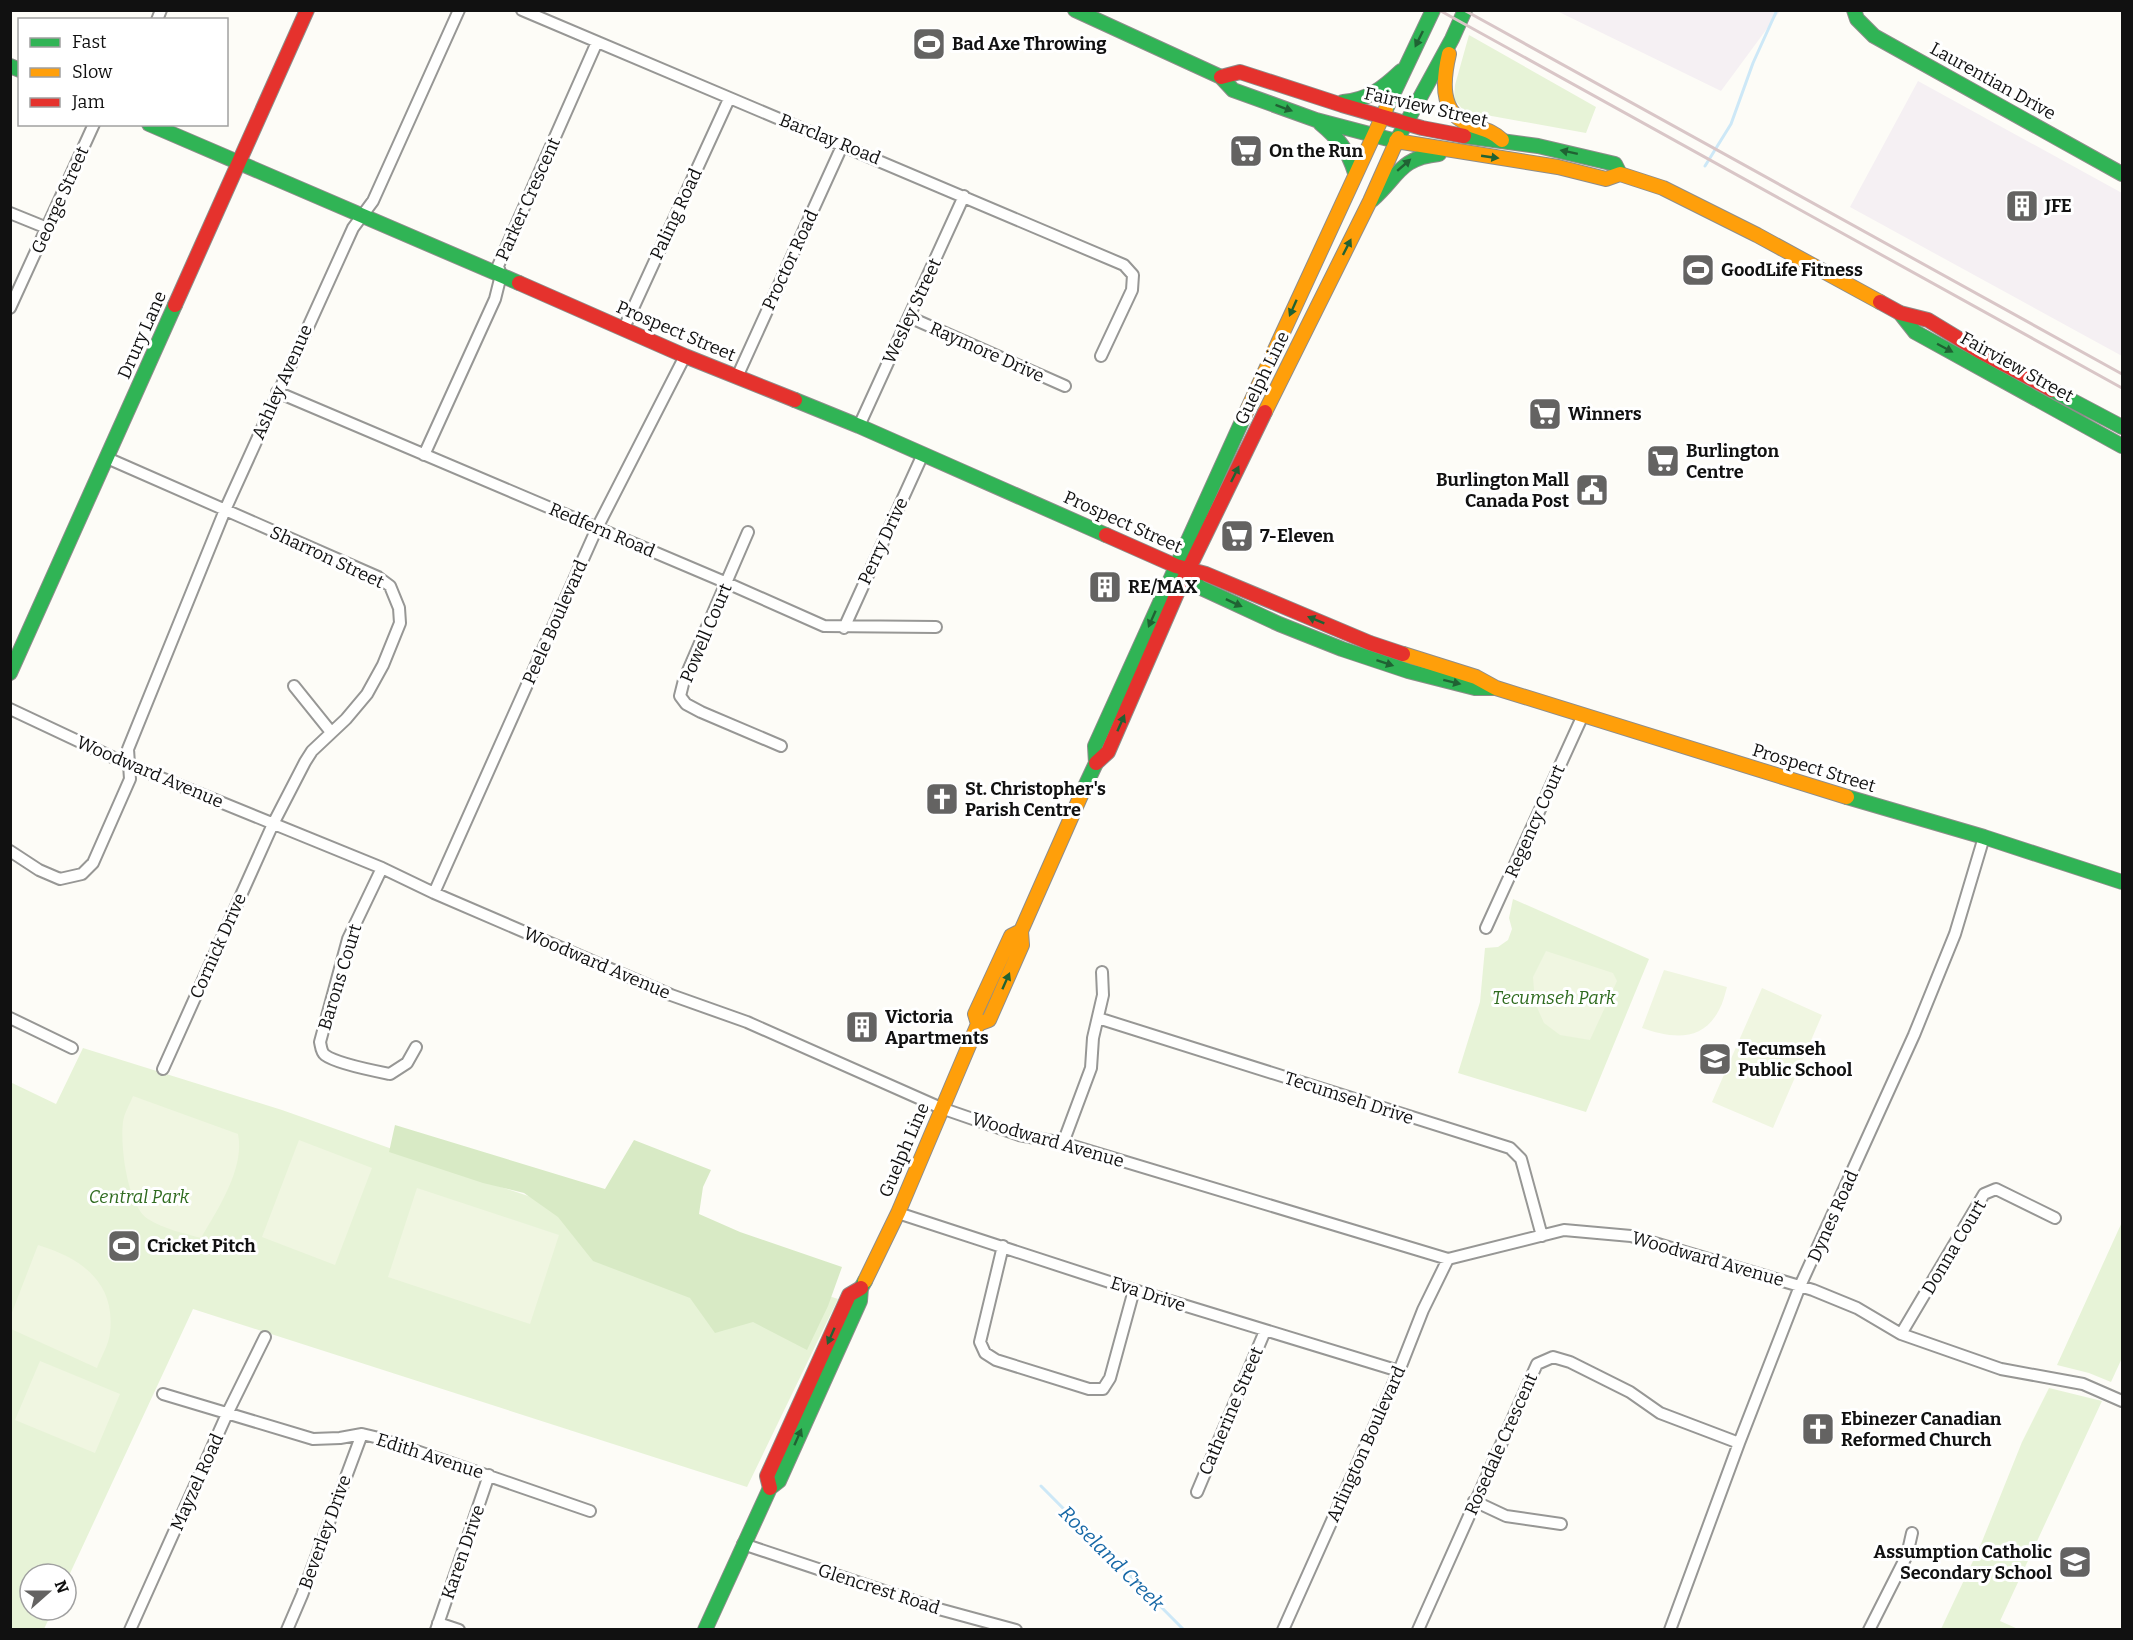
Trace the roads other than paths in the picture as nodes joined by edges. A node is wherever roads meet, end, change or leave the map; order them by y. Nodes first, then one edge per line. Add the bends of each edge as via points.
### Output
1 (307, 10) edge
2 (459, 10) edge
3 (522, 10) edge
4 (1075, 10) edge
5 (1433, 10) edge
6 (1465, 10) edge
7 (1854, 10) edge
8 (1452, 39) junction
9 (597, 42) junction
10 (1405, 68) junction
11 (1221, 77) junction
12 (729, 99) junction
13 (1328, 101) junction
14 (1382, 117) junction
15 (1316, 120) junction
16 (1406, 124) junction
17 (93, 126) edge
18 (154, 126) edge
19 (1373, 134) junction
20 (1396, 141) junction
21 (1504, 141) junction
22 (843, 144) junction
23 (1451, 151) junction
24 (239, 163) junction
25 (1354, 173) junction
26 (1620, 174) junction
27 (2122, 174) edge
28 (964, 196) junction
29 (1370, 201) junction
30 (10, 213) edge
31 (362, 217) junction
32 (47, 228) junction
33 (501, 275) junction
34 (10, 308) edge
35 (1900, 313) junction
36 (909, 318) junction
37 (624, 328) junction
38 (685, 356) junction
39 (1101, 356) dead end
40 (737, 377) junction
41 (1065, 386) dead end
42 (277, 392) junction
43 (859, 426) junction
44 (2122, 427) edge
45 (2122, 446) edge
46 (923, 454) junction
47 (424, 455) junction
48 (107, 458) junction
49 (225, 510) junction
50 (597, 528) junction
51 (748, 532) dead end
52 (1182, 568) junction
53 (727, 583) junction
54 (936, 627) dead end
55 (844, 628) junction
56 (10, 673) edge
57 (294, 686) dead end
58 (10, 709) edge
59 (1583, 715) junction
60 (331, 732) junction
61 (782, 746) dead end
62 (128, 764) junction
63 (273, 824) junction
64 (1984, 837) junction
65 (10, 851) edge
66 (382, 868) junction
67 (2122, 882) edge
68 (434, 893) junction
69 (1486, 928) dead end
70 (1102, 972) dead end
71 (10, 1018) edge
72 (1098, 1018) junction
73 (416, 1047) dead end
74 (72, 1048) dead end
75 (163, 1069) dead end
76 (941, 1108) junction
77 (1063, 1143) junction
78 (898, 1213) junction
79 (2055, 1218) dead end
80 (1542, 1236) junction
81 (1003, 1246) junction
82 (1448, 1259) junction
83 (1800, 1286) junction
84 (1134, 1290) junction
85 (1265, 1330) junction
86 (1901, 1334) junction
87 (265, 1337) dead end
88 (1399, 1371) junction
89 (163, 1394) dead end
90 (2122, 1401) edge
91 (227, 1414) junction
92 (362, 1434) junction
93 (1739, 1443) junction
94 (489, 1475) junction
95 (1197, 1491) dead end
96 (1474, 1502) junction
97 (590, 1511) dead end
98 (1561, 1524) dead end
99 (1912, 1533) dead end
100 (744, 1544) junction
101 (437, 1626) edge
102 (130, 1629) edge
103 (287, 1629) edge
104 (459, 1629) edge
105 (705, 1629) edge
106 (1016, 1629) edge
107 (1283, 1629) edge
108 (1419, 1629) edge
109 (1670, 1629) edge
110 (1869, 1629) edge

1 - 24 main road, Drury Lane
2 - 31 street, Ashley Avenue via 373,201
3 - 9 street, Barclay Road
4 - 11 main road, Fairview Street
5 -> 10 main road, Guelph Line
6 - 8 main road, Guelph Line
7 - 27 main road, Laurentian Drive via 1857,19 1874,36
8 - 16 main road, Guelph Line
8 - 21 main road via 1444,75 1449,106 1464,122 1492,131
9 - 12 street, Barclay Road
9 - 33 street, Parker Crescent via 498,266
10 - 13 main road via 1373,96 1359,101
10 - 14 main road, Guelph Line
11 - 13 main road, Fairview Street via 1240,72
11 -> 15 main road, Fairview Street via 1233,90
12 - 22 street, Barclay Road
12 - 37 street, Paling Road
13 - 14 main road, Fairview Street
14 - 16 main road, Fairview Street
14 - 19 main road, Guelph Line
15 - 19 main road, Fairview Street
15 - 25 main road via 1343,142
16 - 20 main road, Guelph Line
16 - 21 main road, Fairview Street
17 - 32 street, George Street
18 - 24 main road, Prospect Street
19 - 20 main road, Fairview Street
19 - 25 main road, Guelph Line
20 - 23 main road, Fairview Street
20 - 29 main road, Guelph Line
26 -> 21 main road, Fairview Street via 1615,164 1607,161
22 - 28 street, Barclay Road
22 - 40 street, Proctor Road
23 -> 26 main road, Fairview Street via 1558,166 1606,179
29 -> 23 main road via 1385,190 1407,160
24 - 31 main road, Prospect Street
24 - 48 main road, Drury Lane
25 -> 52 main road, Guelph Line
26 - 35 main road, Fairview Street via 1663,188
28 - 36 street, Wesley Street
28 - 39 street, Barclay Road via 1124,265 1133,275 1132,290
52 -> 29 main road, Guelph Line
30 - 32 street
31 - 33 main road, Prospect Street
31 - 42 street, Ashley Avenue via 353,228
32 - 34 street, George Street
33 - 37 main road, Prospect Street
33 - 47 street, Parker Crescent via 495,298
35 - 44 main road, Fairview Street via 1928,320
35 -> 45 main road, Fairview Street via 1915,332
36 - 41 street, Raymore Drive
36 - 43 street, Wesley Street
37 - 38 main road, Prospect Street
38 - 40 main road, Prospect Street
38 - 50 street, Peele Boulevard
40 - 43 main road, Prospect Street
42 - 47 street, Redfern Road
42 - 49 street, Ashley Avenue
43 - 46 main road, Prospect Street
46 - 52 main road, Prospect Street
46 - 55 street, Perry Drive
47 - 50 street, Redfern Road
48 - 49 street, Sharron Street
48 - 56 main road, Drury Lane
49 - 60 street, Sharron Street via 378,578 390,586 396,597 400,622 383,665 367,694
49 - 62 street, Ashley Avenue via 128,749
50 - 53 street, Redfern Road
50 - 68 street, Peele Boulevard
51 - 53 street, Powell Court
52 - 59 main road, Prospect Street via 1199,587 1342,649 1408,671 1475,688 1496,688
52 - 76 main road, Guelph Line via 1108,752 1096,763 1021,931 1011,936 975,1014 978,1024
53 - 55 street, Redfern Road via 824,626
53 - 61 street, Powell Court via 680,696 701,712
54 - 55 street, Redfern Road
57 - 60 street
58 - 62 street, Woodward Avenue
59 - 64 main road, Prospect Street
59 - 69 street, Regency Court
60 - 63 street, Sharron Street via 312,751
62 - 63 street, Woodward Avenue
62 - 65 street, Ashley Avenue via 130,779 93,863 82,874 60,879
63 - 66 street, Woodward Avenue
63 - 75 street, Cornick Drive
64 - 67 main road, Prospect Street
64 - 83 street, Dynes Road via 1955,934 1932,992
66 - 68 street, Woodward Avenue
66 - 73 street, Barons Court via 348,939 321,1049 325,1055 361,1069 390,1074 407,1063
68 - 76 street, Woodward Avenue via 671,995 747,1022
70 - 72 street
71 - 74 street
72 - 77 street via 1091,1068
72 - 80 street, Tecumseh Drive via 1510,1148 1521,1159
76 - 77 street, Woodward Avenue via 1019,1136
76 - 78 main road, Guelph Line
77 - 82 street, Woodward Avenue
78 - 81 street, Eva Drive
78 - 100 main road, Guelph Line via 861,1288 849,1295 767,1476 771,1488
79 - 86 street, Donna Court via 1996,1189 1984,1194
80 - 82 street, Woodward Avenue
80 - 83 street, Woodward Avenue via 1564,1230 1631,1236
81 - 84 street, Eva Drive
81 - 84 street via 980,1342 985,1353 996,1360 1089,1389 1103,1389 1110,1378
82 - 88 street, Arlington Boulevard
83 - 86 street, Woodward Avenue via 1857,1308
83 - 93 street, Dynes Road
84 - 85 street, Eva Drive
85 - 88 street, Eva Drive
85 - 95 street, Catherine Street
86 - 90 street, Woodward Avenue via 2001,1369 2083,1384
87 - 91 street, Mayzel Road
88 - 107 street, Arlington Boulevard
89 - 91 street, Edith Avenue
91 - 92 street, Edith Avenue via 313,1439
91 - 102 street, Mayzel Road
92 - 94 street, Edith Avenue
92 - 103 street, Beverley Drive
93 - 96 street, Rosedale Crescent via 1660,1413 1630,1392 1553,1357 1537,1364
93 - 109 street, Dynes Road
94 - 97 street, Edith Avenue
94 - 101 street, Karen Drive
96 - 98 street via 1506,1516
96 - 108 street, Rosedale Crescent
99 - 110 street via 1907,1555
100 - 105 main road, Guelph Line
100 - 106 street, Glencrest Road via 935,1608
101 - 104 street

